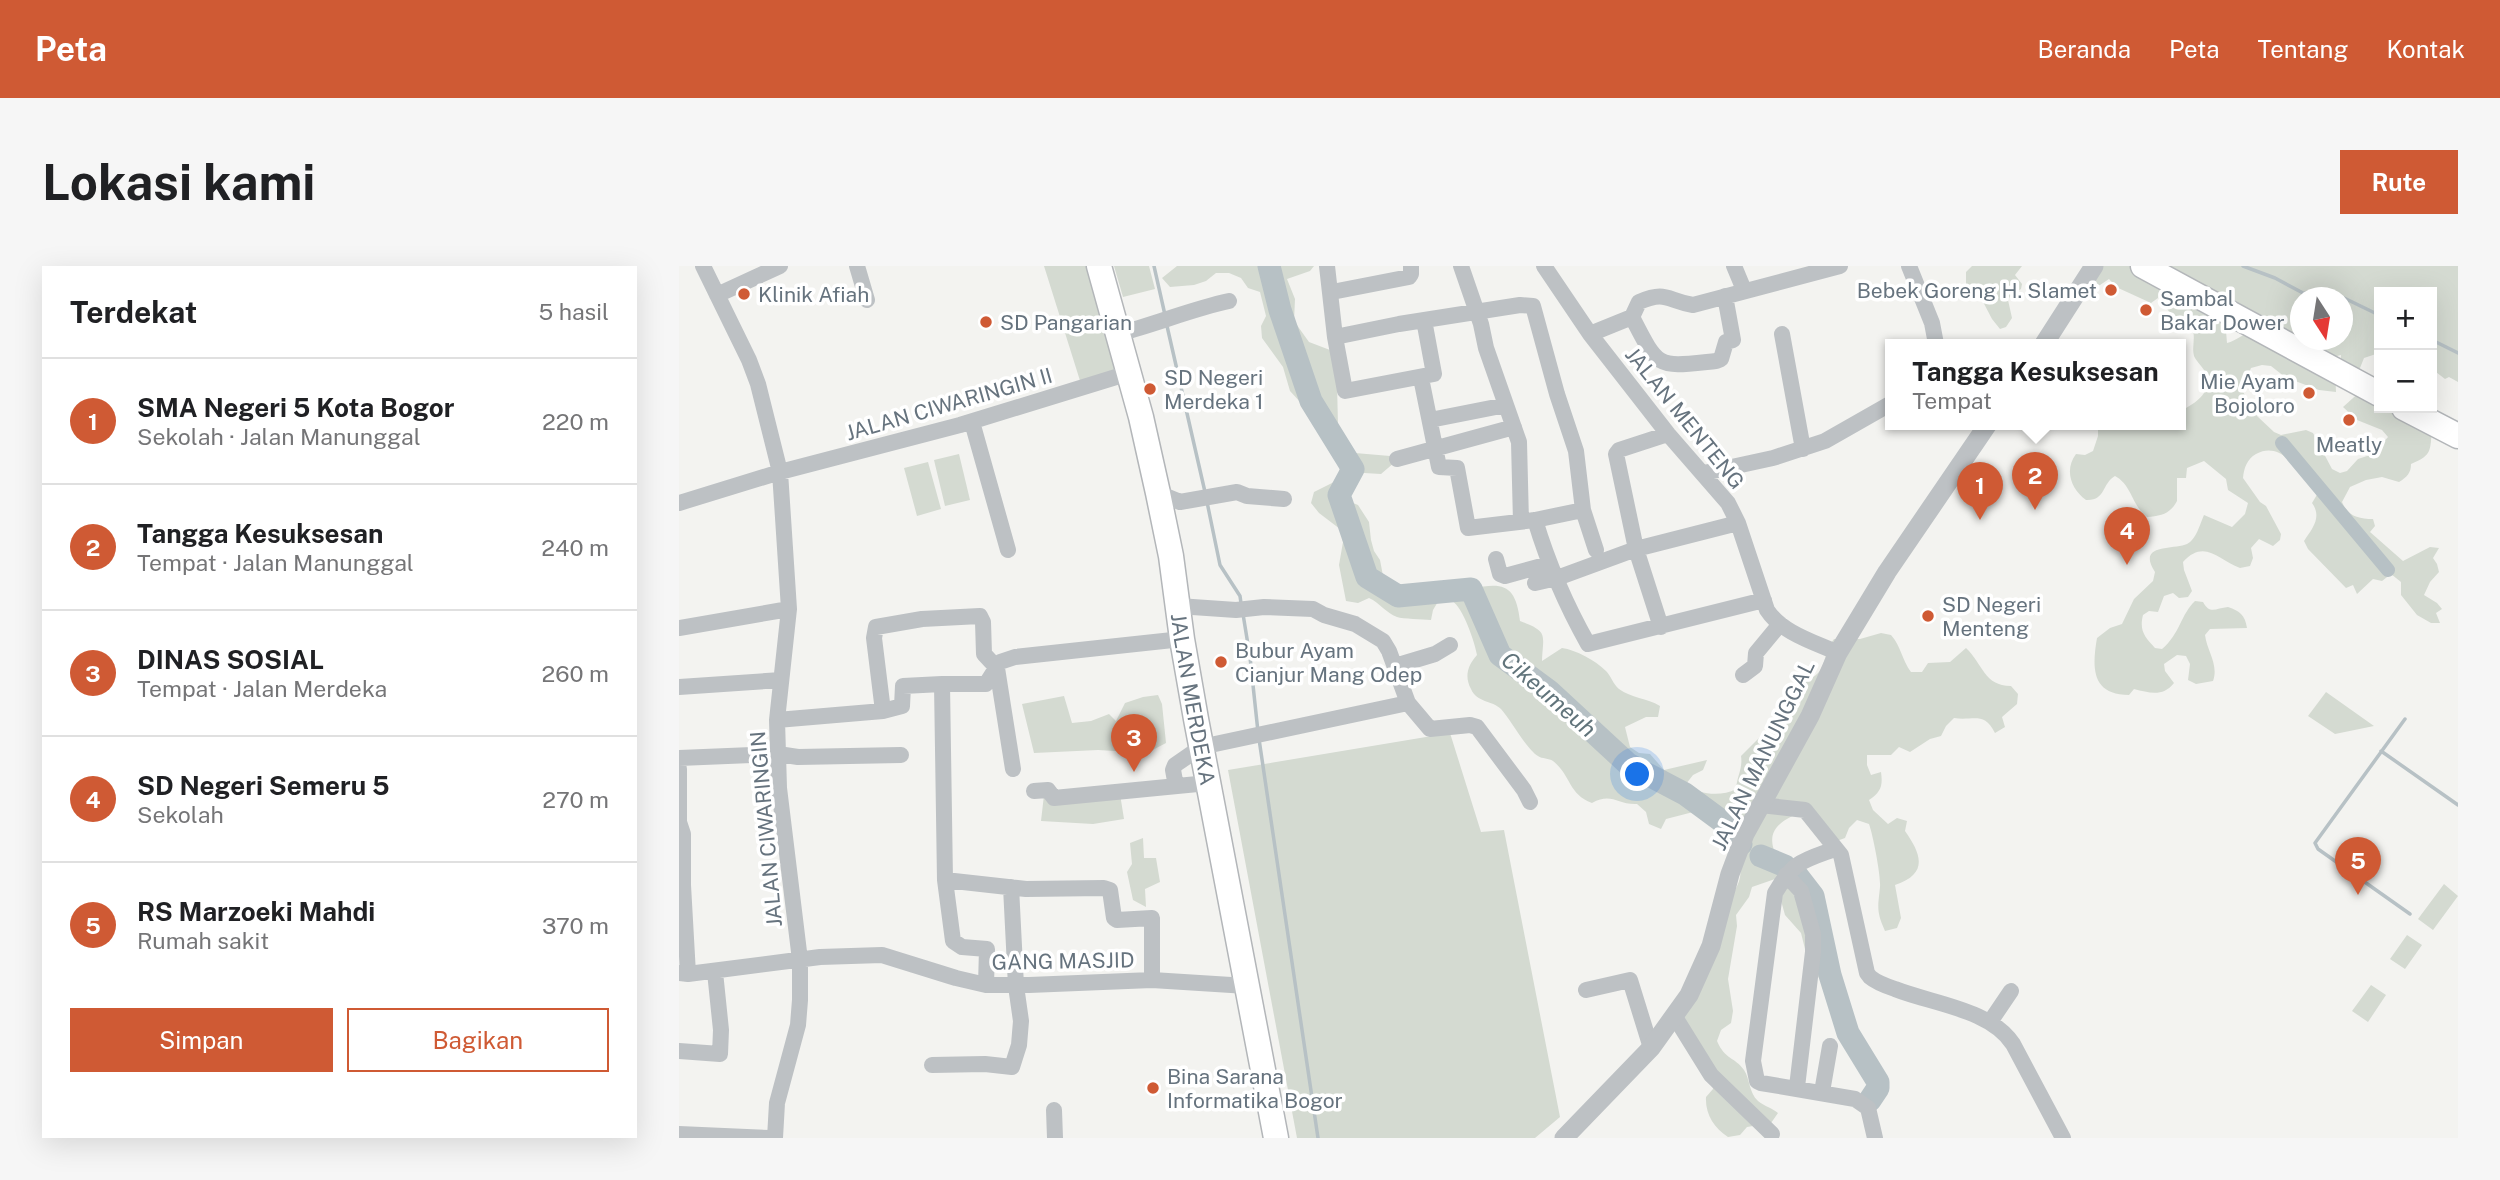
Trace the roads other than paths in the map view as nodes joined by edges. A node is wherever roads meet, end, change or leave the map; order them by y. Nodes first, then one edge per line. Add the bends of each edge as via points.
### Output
1 (703, 266) edge
2 (780, 266) edge
3 (857, 266) edge
4 (1099, 266) edge
5 (1327, 266) edge
6 (1461, 266) edge
7 (1544, 266) edge
8 (1734, 266) edge
9 (1840, 266) edge
10 (1909, 266) edge
11 (2094, 266) edge
12 (2143, 266) edge
13 (1413, 267) edge
14 (1744, 290) junction
15 (1332, 292) junction
16 (717, 295) junction
17 (1725, 296) junction
18 (867, 300) dead end
19 (1229, 301) dead end
20 (1477, 312) junction
21 (1632, 317) junction
22 (1425, 320) junction
23 (1118, 334) junction
24 (1590, 334) junction
25 (1782, 334) dead end
26 (1335, 337) junction
27 (1935, 339) edge
28 (2047, 339) edge
29 (1129, 373) junction
30 (1421, 378) junction
31 (2374, 391) edge
32 (1506, 405) junction
33 (1885, 407) edge
34 (2414, 413) edge
35 (1430, 420) junction
36 (972, 422) junction
37 (1514, 427) junction
38 (1984, 430) edge
39 (1668, 433) junction
40 (2458, 436) edge
41 (1436, 447) junction
42 (1803, 449) junction
43 (1397, 459) dead end
44 (780, 472) junction
45 (1704, 473) junction
46 (1158, 493) junction
47 (1284, 499) dead end
48 (679, 503) edge
49 (1583, 510) junction
50 (1528, 521) junction
51 (1738, 523) junction
52 (1636, 549) junction
53 (1008, 550) dead end
54 (1597, 550) dead end
55 (1496, 559) dead end
56 (1553, 571) junction
57 (1535, 583) dead end
58 (1764, 600) junction
59 (1178, 606) junction
60 (789, 609) junction
61 (1780, 624) junction
62 (1661, 627) junction
63 (679, 628) edge
64 (1182, 639) junction
65 (1450, 645) dead end
66 (1838, 653) junction
67 (1395, 666) junction
68 (997, 668) junction
69 (1743, 675) dead end
70 (782, 680) junction
71 (943, 684) junction
72 (679, 687) edge
73 (1408, 703) junction
74 (883, 711) junction
75 (777, 720) junction
76 (1201, 747) junction
77 (778, 754) junction
78 (901, 755) dead end
79 (679, 758) edge
80 (679, 769) edge
81 (1013, 769) dead end
82 (1208, 783) junction
83 (1176, 786) junction
84 (1034, 791) dead end
85 (1530, 802) dead end
86 (1761, 805) junction
87 (1835, 849) junction
88 (1786, 875) junction
89 (945, 880) junction
90 (1011, 887) junction
91 (800, 960) junction
92 (715, 972) junction
93 (683, 974) edge
94 (1152, 980) junction
95 (986, 985) junction
96 (1016, 986) junction
97 (1247, 986) junction
98 (1586, 990) dead end
99 (2011, 991) dead end
100 (1675, 1017) junction
101 (1990, 1021) junction
102 (1831, 1046) dead end
103 (1651, 1048) junction
104 (679, 1051) edge
105 (932, 1065) dead end
106 (1797, 1087) junction
107 (1822, 1092) junction
108 (1053, 1110) dead end
109 (679, 1134) edge
110 (1772, 1134) dead end
111 (769, 1138) edge
112 (775, 1138) edge
113 (1055, 1138) edge
114 (1276, 1138) edge
115 (1564, 1138) edge
116 (1875, 1138) edge
117 (2063, 1138) edge

1 - 16 street
2 - 16 street
3 - 18 street
4 - 23 main road, JALAN MERDEKA
5 - 15 street
6 - 20 street
7 - 24 street, JALAN MENTENG
8 - 14 street
9 - 14 street
10 - 27 street
11 - 28 street
12 - 31 main road
13 - 15 street via 1409,277
14 - 17 street
15 - 26 street
16 - 44 street, JALAN CIWARINGIN via 749,360
17 - 21 street via 1693,305 1667,295 1652,296 1639,302
17 - 21 street via 1733,340 1725,342 1721,359 1716,361 1674,365 1660,361 1650,352
19 - 23 street
20 - 22 street
20 - 32 street
20 - 49 street via 1528,304 1536,310 1576,451
21 - 24 street
22 - 26 street
22 - 30 street via 1434,372
23 - 29 main road, JALAN MERDEKA
24 - 39 street, JALAN MENTENG
25 - 42 street
26 - 30 street via 1345,391
29 - 36 street, JALAN CIWARINGIN II
29 - 46 main road, JALAN MERDEKA
30 - 35 street
32 - 35 street
32 - 37 street
33 - 42 street
34 - 40 main road
35 - 41 street
36 - 44 street, JALAN CIWARINGIN II
36 - 53 street
37 - 41 street
37 - 50 street
38 - 66 street, JALAN MANUNGGAL
39 - 45 street, JALAN MENTENG
39 - 52 street via 1616,454
41 - 43 street
41 - 50 street via 1440,468 1457,468 1468,528
42 - 45 street
44 - 48 street, JALAN CIWARINGIN II
44 - 60 street, JALAN CIWARINGIN
45 - 51 street, JALAN MENTENG
46 - 47 street via 1179,502 1237,492
46 - 59 main road, JALAN MERDEKA
49 - 50 street
49 - 54 street
50 - 56 street
51 - 52 street
51 - 58 street, JALAN MENTENG
52 - 56 street
52 - 62 street
55 - 56 street via 1505,576
56 - 57 street
56 - 62 street via 1588,644
58 - 61 street, JALAN MENTENG
58 - 62 street
59 - 64 main road, JALAN MERDEKA
59 - 67 street via 1313,609 1355,624 1383,641
60 - 63 street
60 - 70 street, JALAN CIWARINGIN
61 - 66 street, JALAN MENTENG
61 - 69 street via 1756,653 1755,666
64 - 68 street via 1015,657 1003,660
64 - 76 main road, JALAN MERDEKA
65 - 67 street
66 - 86 street, JALAN MANUNGGAL
67 - 73 street
68 - 71 street via 986,684
68 - 74 street via 984,654 980,615 876,626
68 - 81 street
70 - 72 street
70 - 75 street, JALAN CIWARINGIN
71 - 74 street via 902,687 903,705
71 - 89 street
73 - 76 street
73 - 85 street via 1430,729 1477,727
74 - 75 street
75 - 77 street, JALAN CIWARINGIN
76 - 82 main road, JALAN MERDEKA
76 - 83 street via 1175,765
77 - 78 street
77 - 79 street
77 - 91 street, JALAN CIWARINGIN
80 - 93 street
82 - 83 street
82 - 97 main road, JALAN MERDEKA
83 - 84 street via 1054,798 1048,790
86 - 87 street via 1805,810
86 - 100 street, JALAN MANUNGGAL via 1730,874 1708,955
87 - 88 street via 1798,862
87 - 101 street via 1841,855 1867,973 1873,980
88 - 106 street via 1801,891 1813,934
88 - 106 street via 1775,893 1753,1061 1757,1082
89 - 90 street
89 - 95 street via 953,942 987,949
90 - 94 street via 1110,890 1114,918 1152,918
90 - 96 street
91 - 92 street, GANG MASJID
91 - 95 street, GANG MASJID via 882,956
91 - 112 street, JALAN CIWARINGIN via 798,1025 777,1103
92 - 93 street, GANG MASJID
92 - 104 street via 720,1054
94 - 96 street, GANG MASJID
94 - 97 street, GANG MASJID
95 - 96 street, GANG MASJID
96 - 105 street via 1021,1035 1012,1067
97 - 114 main road, JALAN MERDEKA
98 - 103 street via 1630,980
99 - 101 street
100 - 103 street, JALAN MANUNGGAL
100 - 110 street via 1711,1074
101 - 117 street via 2013,1044
102 - 107 street
103 - 115 street, JALAN MANUNGGAL
106 - 107 street
107 - 116 street via 1861,1103
108 - 113 street
109 - 111 street

